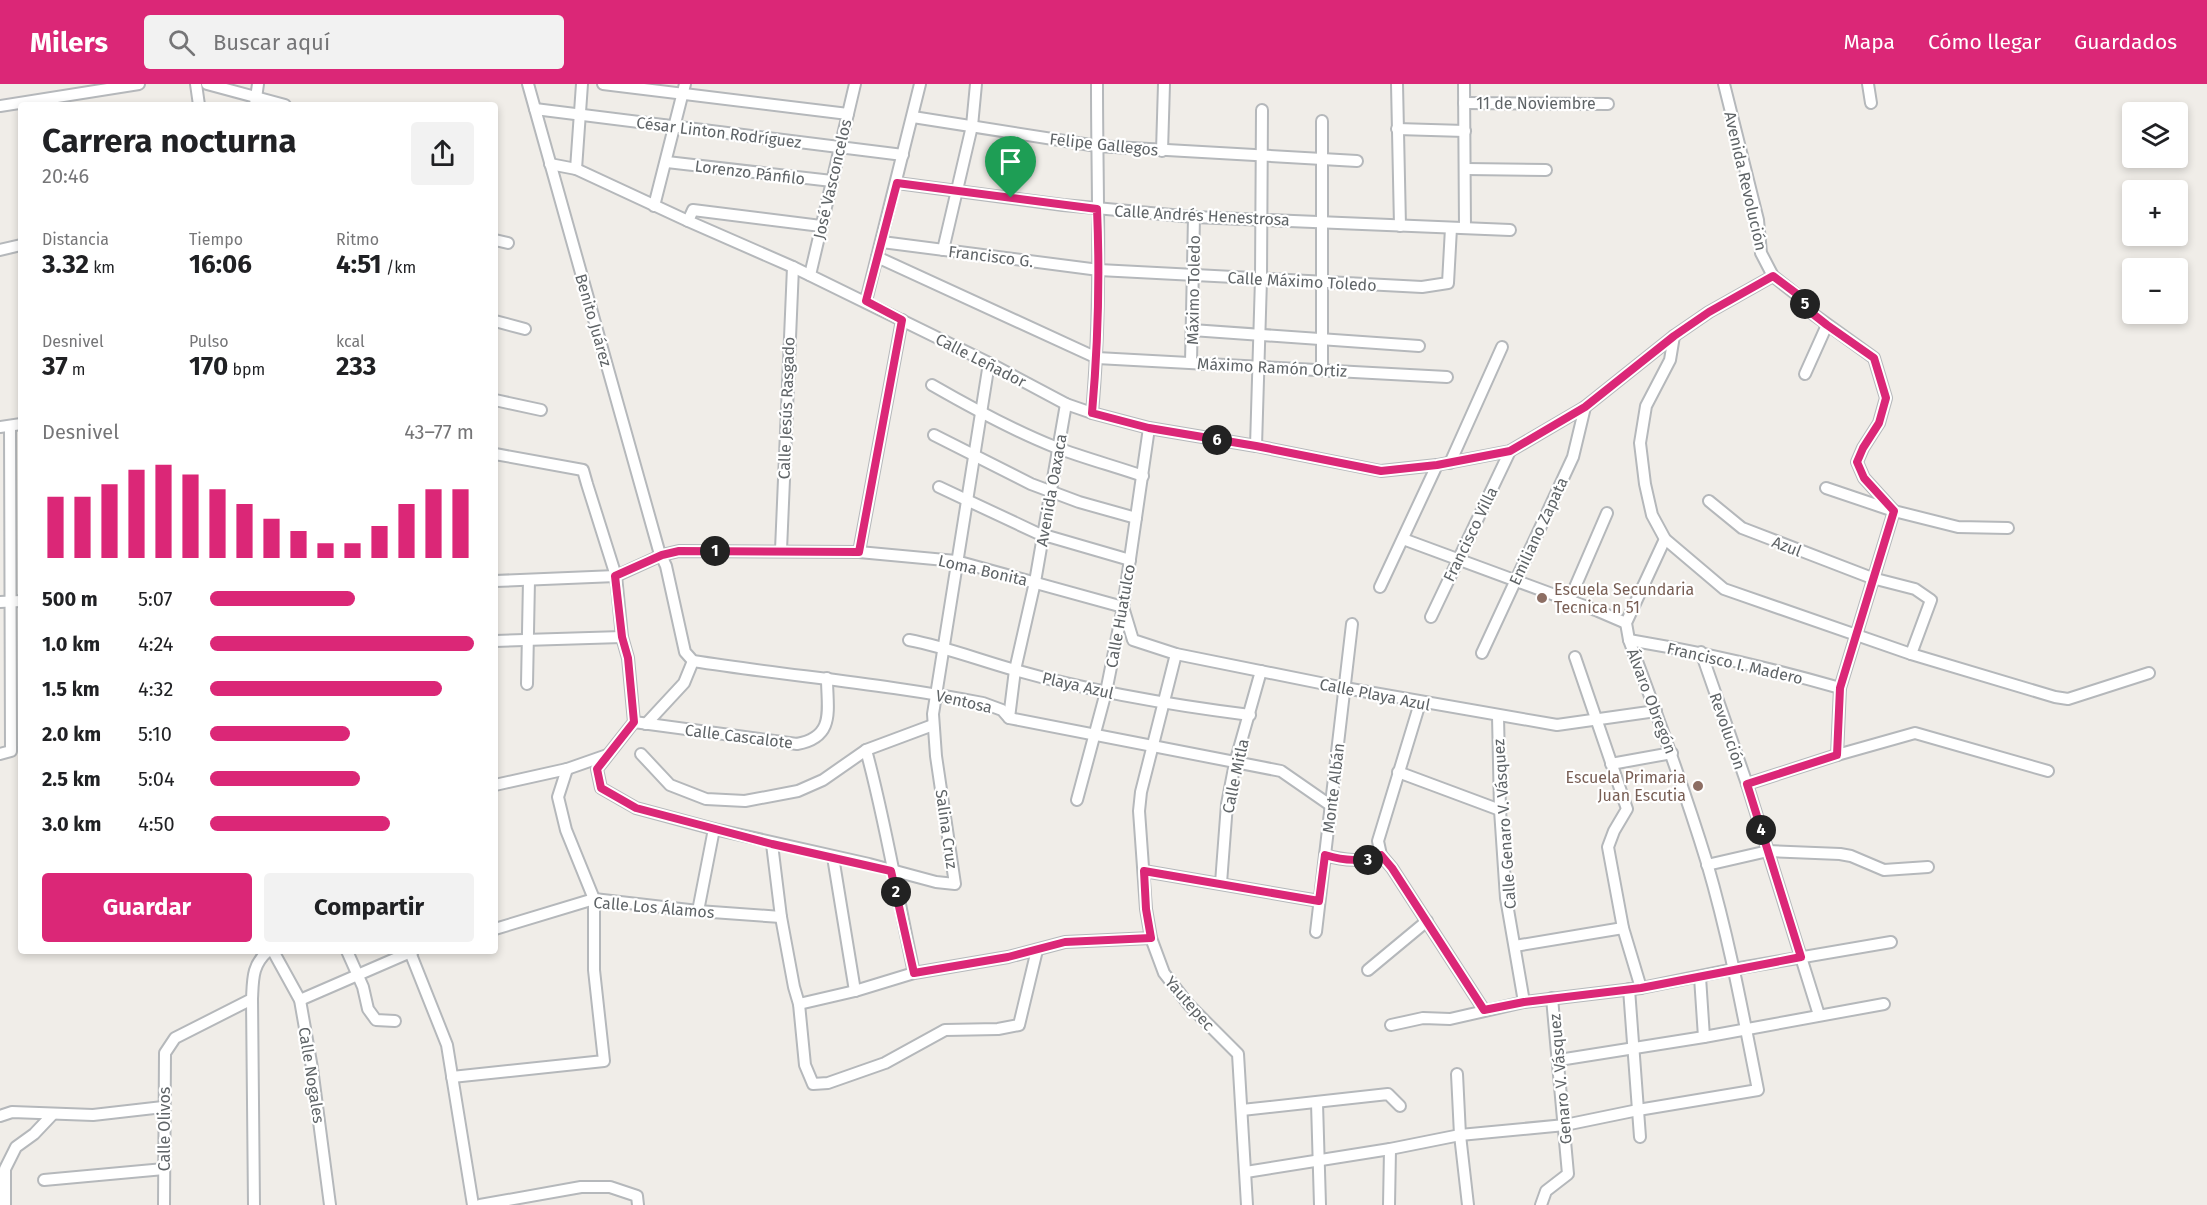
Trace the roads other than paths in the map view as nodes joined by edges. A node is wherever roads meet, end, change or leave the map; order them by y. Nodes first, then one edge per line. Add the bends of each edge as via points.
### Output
1 (139, 84) edge
2 (196, 84) edge
3 (207, 84) edge
4 (258, 84) edge
5 (528, 84) edge
6 (582, 84) edge
7 (603, 84) edge
8 (855, 84) edge
9 (920, 84) edge
10 (976, 84) edge
11 (1097, 84) edge
12 (1164, 84) edge
13 (1397, 84) edge
14 (1464, 84) edge
15 (1724, 84) edge
16 (1868, 84) edge
17 (684, 89) edge
18 (256, 101) edge
19 (25, 102) edge
20 (199, 102) edge
21 (18, 103) edge
22 (1464, 103) junction
23 (1608, 104) dead end
24 (1871, 104) dead end
25 (0, 106) edge
26 (535, 109) junction
27 (1262, 110) dead end
28 (848, 114) junction
29 (581, 115) junction
30 (913, 117) junction
31 (1322, 121) dead end
32 (972, 126) junction
33 (675, 127) junction
34 (1397, 129) junction
35 (1464, 130) junction
36 (840, 146) junction
37 (1097, 146) junction
38 (1162, 151) junction
39 (903, 155) junction
40 (1262, 156) junction
41 (1323, 160) junction
42 (1357, 161) dead end
43 (667, 162) junction
44 (549, 164) junction
45 (576, 169) junction
46 (1466, 169) junction
47 (1546, 170) dead end
48 (832, 181) junction
49 (897, 183) junction
50 (958, 191) junction
51 (654, 206) junction
52 (1097, 209) junction
53 (1194, 217) junction
54 (1261, 218) junction
55 (688, 221) junction
56 (1322, 221) junction
57 (1401, 225) junction
58 (821, 226) junction
59 (1451, 228) junction
60 (1465, 228) junction
61 (1510, 230) dead end
62 (498, 241) edge
63 (882, 242) junction
64 (508, 243) dead end
65 (18, 246) edge
66 (0, 250) edge
67 (944, 250) junction
68 (878, 257) junction
69 (793, 267) junction
70 (1100, 270) junction
71 (810, 274) junction
72 (1193, 275) junction
73 (1773, 276) junction
74 (1261, 279) junction
75 (1323, 282) junction
76 (866, 301) junction
77 (902, 320) junction
78 (498, 322) edge
79 (1827, 325) junction
80 (525, 329) dead end
81 (1192, 330) junction
82 (1260, 334) junction
83 (1674, 336) junction
84 (1323, 338) junction
85 (1419, 345) dead end
86 (1502, 347) dead end
87 (1097, 358) junction
88 (1191, 362) junction
89 (989, 363) junction
90 (1258, 367) junction
91 (1322, 370) junction
92 (1805, 374) dead end
93 (1447, 377) dead end
94 (932, 385) dead end
95 (498, 401) edge
96 (1066, 404) junction
97 (1585, 407) junction
98 (542, 410) dead end
99 (981, 412) junction
100 (1092, 413) junction
101 (10, 426) edge
102 (1149, 428) junction
103 (934, 435) dead end
104 (1256, 446) junction
105 (1058, 448) junction
106 (1510, 451) junction
107 (974, 454) junction
108 (498, 455) edge
109 (1450, 463) junction
110 (1437, 465) junction
111 (1143, 476) junction
112 (939, 487) dead end
113 (1826, 488) dead end
114 (1051, 491) junction
115 (966, 500) junction
116 (1709, 501) dead end
117 (1894, 511) junction
118 (1607, 513) dead end
119 (1136, 518) junction
120 (2008, 528) dead end
121 (1043, 535) junction
122 (1403, 539) junction
123 (1665, 539) junction
124 (781, 550) junction
125 (859, 552) junction
126 (662, 555) junction
127 (1130, 560) junction
128 (1457, 560) junction
129 (956, 561) junction
130 (615, 576) junction
131 (1872, 578) junction
132 (529, 580) junction
133 (1514, 580) junction
134 (498, 581) edge
135 (1035, 582) junction
136 (1380, 587) dead end
137 (11, 601) edge
138 (1569, 601) junction
139 (1123, 607) junction
140 (1431, 617) dead end
141 (1626, 623) junction
142 (1352, 624) dead end
143 (1856, 635) junction
144 (622, 637) junction
145 (528, 639) junction
146 (909, 640) dead end
147 (1629, 640) junction
148 (498, 641) edge
149 (943, 646) junction
150 (1482, 652) dead end
151 (1701, 652) junction
152 (1176, 654) junction
153 (1911, 654) junction
154 (1575, 657) dead end
155 (693, 661) junction
156 (1015, 670) junction
157 (1261, 671) junction
158 (2149, 673) dead end
159 (827, 678) junction
160 (527, 684) dead end
161 (1346, 688) junction
162 (1840, 688) junction
163 (1106, 693) junction
164 (935, 694) junction
165 (1420, 703) junction
166 (1163, 704) junction
167 (1656, 711) junction
168 (1250, 715) junction
169 (1498, 716) junction
170 (1008, 718) junction
171 (1596, 719) junction
172 (634, 722) junction
173 (646, 724) junction
174 (933, 725) junction
175 (1095, 736) junction
176 (1153, 746) junction
177 (866, 750) junction
178 (1672, 753) junction
179 (0, 754) edge
180 (608, 754) junction
181 (641, 754) dead end
182 (1837, 755) junction
183 (1235, 763) junction
184 (1611, 764) junction
185 (567, 769) junction
186 (2048, 771) dead end
187 (1398, 772) junction
188 (498, 784) edge
189 (1747, 784) junction
190 (1077, 800) dead end
191 (1330, 806) junction
192 (1500, 810) junction
193 (714, 829) junction
194 (772, 844) junction
195 (1768, 851) junction
196 (1325, 855) junction
197 (1381, 855) junction
198 (833, 856) junction
199 (1707, 865) junction
200 (1928, 867) dead end
201 (891, 871) junction
202 (1144, 871) junction
203 (1221, 883) junction
204 (594, 899) junction
205 (1319, 901) junction
206 (698, 911) junction
207 (781, 916) junction
208 (1427, 921) junction
209 (498, 928) edge
210 (1623, 928) junction
211 (1316, 932) dead end
212 (1151, 938) junction
213 (1891, 942) dead end
214 (1515, 946) junction
215 (1037, 950) junction
216 (264, 954) edge
217 (275, 954) edge
218 (348, 954) edge
219 (407, 954) edge
220 (413, 954) edge
221 (1801, 957) junction
222 (1734, 969) junction
223 (1368, 970) dead end
224 (914, 973) junction
225 (357, 975) junction
226 (1700, 977) junction
227 (1641, 988) junction
228 (1629, 989) junction
229 (855, 991) junction
230 (1552, 998) junction
231 (252, 999) junction
232 (300, 1000) junction
233 (1524, 1002) junction
234 (799, 1004) junction
235 (1884, 1004) dead end
236 (1484, 1010) junction
237 (1819, 1016) junction
238 (395, 1021) dead end
239 (1391, 1025) dead end
240 (1746, 1029) junction
241 (1704, 1037) junction
242 (1633, 1048) junction
243 (1559, 1060) junction
244 (1457, 1074) dead end
245 (452, 1077) junction
246 (1317, 1103) junction
247 (1400, 1106) dead end
248 (163, 1107) junction
249 (1242, 1110) junction
250 (1638, 1110) junction
251 (52, 1115) junction
252 (0, 1116) edge
253 (1565, 1125) junction
254 (1460, 1135) junction
255 (1640, 1137) dead end
256 (1390, 1149) junction
257 (1319, 1160) junction
258 (164, 1169) junction
259 (1246, 1172) junction
260 (44, 1180) dead end
261 (638, 1201) edge
262 (6, 1205) edge
263 (164, 1205) edge
264 (254, 1205) edge
265 (330, 1205) edge
266 (473, 1205) edge
267 (480, 1205) edge
268 (1247, 1205) edge
269 (1320, 1205) edge
270 (1389, 1205) edge
271 (1468, 1205) edge
272 (1541, 1205) edge

1 - 19 street
2 - 20 street
3 - 18 street
4 - 18 street
5 - 26 street, Benito Juárez
6 - 29 street
7 - 17 street
8 - 28 street, José Vasconcelos
9 - 30 street
10 - 32 street
11 - 37 street
12 - 38 street
13 - 34 street
14 - 22 street
15 - 73 street, Avenida Revolución via 1758,220 1761,253
16 - 24 street
17 - 28 street
17 - 33 street
21 - 25 street
22 - 23 street, 11 de Noviembre
22 - 35 street
26 - 29 street, César Linton Rodríguez
26 - 44 street, Benito Juárez
27 - 40 street
28 - 36 street, José Vasconcelos
29 - 33 street, César Linton Rodríguez
29 - 45 street
30 - 32 street, Felipe Gallegos
30 - 39 street
31 - 41 street
32 - 37 street, Felipe Gallegos
32 - 50 street
33 - 36 street, César Linton Rodríguez
33 - 43 street
34 - 35 street
34 - 57 street
35 - 46 street
36 - 39 street, César Linton Rodríguez
36 - 48 street, José Vasconcelos
37 - 38 street, Felipe Gallegos
37 - 52 street
38 - 40 street, Felipe Gallegos
39 - 49 street
40 - 41 street, Felipe Gallegos
40 - 54 street
41 - 42 street, Felipe Gallegos
41 - 56 street
43 - 48 street, Lorenzo Pánfilo
43 - 51 street
44 - 45 street, Calle Leñador
44 - 126 street, Benito Juárez
45 - 51 street, Calle Leñador
46 - 47 street
46 - 60 street
48 - 58 street, José Vasconcelos
49 - 50 street, Calle Andrés Henestrosa
49 - 63 street
50 - 52 street, Calle Andrés Henestrosa
50 - 67 street
51 - 55 street, Calle Leñador
52 - 53 street, Calle Andrés Henestrosa
52 - 70 street
53 - 54 street, Calle Andrés Henestrosa
53 - 72 street, Máximo Toledo
54 - 56 street, Calle Andrés Henestrosa
54 - 74 street
55 - 58 street via 693,210
55 - 69 street, Calle Leñador
56 - 57 street, Calle Andrés Henestrosa
56 - 75 street
57 - 59 street, Calle Andrés Henestrosa
58 - 71 street, José Vasconcelos
59 - 60 street, Calle Andrés Henestrosa
59 - 75 street, Calle Máximo Toledo via 1448,284 1422,287
60 - 61 street, Calle Andrés Henestrosa
62 - 64 street
63 - 67 street, Francisco G.
63 - 68 street
65 - 66 street
67 - 70 street, Francisco G.
68 - 76 street
68 - 87 street
69 - 71 street, Calle Leñador
69 - 124 street, Calle Jesús Rasgado
70 - 72 street, Calle Máximo Toledo
70 - 87 street
71 - 76 street, Calle Leñador
72 - 74 street, Calle Máximo Toledo
72 - 81 street, Máximo Toledo
73 - 79 street
73 - 83 street
74 - 75 street, Calle Máximo Toledo
74 - 82 street
75 - 84 street
76 - 77 street, Calle Leñador
77 - 89 street, Calle Leñador
77 - 125 street
78 - 80 street
79 - 92 street
79 - 117 street via 1874,358 1886,398 1879,423 1857,462 1864,478
81 - 82 street
81 - 88 street, Máximo Toledo
82 - 84 street
82 - 90 street
83 - 97 street
83 - 123 street via 1670,360 1646,406 1640,443 1652,515
84 - 85 street
84 - 91 street
86 - 109 street
87 - 88 street, Máximo Ramón Ortiz
87 - 100 street
88 - 90 street, Máximo Ramón Ortiz
89 - 96 street, Calle Leñador
89 - 99 street
90 - 91 street, Máximo Ramón Ortiz
90 - 104 street
91 - 93 street, Máximo Ramón Ortiz
94 - 99 street
95 - 98 street
96 - 100 street, Calle Leñador
96 - 105 street, Avenida Oaxaca
97 - 106 street
97 - 133 street, Emiliano Zapata via 1573,457
99 - 105 street
99 - 107 street
100 - 102 street, Calle Leñador
101 - 137 street
102 - 104 street, Calle Leñador
102 - 111 street, Calle Huatulco
103 - 107 street
104 - 110 street, Calle Leñador via 1381,471
105 - 111 street
105 - 114 street, Avenida Oaxaca
106 - 109 street, Calle Leñador
106 - 128 street, Francisco Villa
107 - 114 street
107 - 115 street
108 - 130 street via 583,470
109 - 110 street, Calle Leñador
110 - 122 street
111 - 119 street, Calle Huatulco
112 - 115 street
113 - 117 street
114 - 119 street
114 - 121 street, Avenida Oaxaca
115 - 121 street
115 - 129 street
116 - 131 street, Azul via 1742,528
117 - 120 street via 1958,527
117 - 131 street
118 - 138 street
119 - 127 street, Calle Huatulco
121 - 127 street
121 - 135 street, Avenida Oaxaca
122 - 128 street
122 - 136 street
123 - 141 street
123 - 143 street via 1724,590
124 - 125 street, Loma Bonita
124 - 126 street, Loma Bonita via 679,551
125 - 129 street, Loma Bonita
126 - 130 street, Loma Bonita
126 - 155 street via 685,652
127 - 139 street, Calle Huatulco
128 - 133 street
128 - 140 street, Francisco Villa
129 - 135 street, Loma Bonita
129 - 149 street
130 - 132 street
130 - 144 street
131 - 143 street
131 - 153 street, Azul via 1915,589 1931,600
132 - 134 street
132 - 145 street
133 - 138 street
133 - 150 street, Emiliano Zapata
135 - 139 street, Loma Bonita
135 - 156 street, Avenida Oaxaca
137 - 179 street via 11,751
138 - 141 street
139 - 152 street, Calle Playa Azul via 1133,640
139 - 163 street, Calle Huatulco
141 - 147 street, Álvaro Obregón
142 - 161 street, Monte Albán
143 - 153 street
143 - 162 street
144 - 145 street
144 - 172 street via 628,658
145 - 148 street
145 - 160 street
146 - 149 street, Playa Azul
147 - 151 street, Francisco I. Madero
147 - 167 street, Álvaro Obregón
149 - 156 street, Playa Azul
149 - 164 street, Salina Cruz
151 - 162 street, Francisco I. Madero
151 - 189 street, Revolución
152 - 157 street, Calle Playa Azul
152 - 166 street, Yautepec
153 - 158 street via 2068,699
154 - 171 street
155 - 159 street, Ventosa
155 - 173 street via 684,683
156 - 163 street, Playa Azul
156 - 170 street, Avenida Oaxaca
157 - 161 street, Calle Playa Azul
157 - 168 street, Calle Mitla
159 - 164 street, Ventosa
159 - 173 street, Calle Cascalote via 825,728 821,735 807,742 797,744
161 - 165 street, Calle Playa Azul
161 - 191 street, Monte Albán
162 - 182 street
163 - 166 street, Playa Azul
163 - 175 street, Calle Huatulco
164 - 170 street, Ventosa via 994,705
164 - 174 street, Salina Cruz
165 - 169 street, Calle Playa Azul
165 - 187 street
166 - 168 street, Playa Azul
166 - 176 street, Yautepec
167 - 171 street, Calle Playa Azul
167 - 178 street, Álvaro Obregón
168 - 183 street, Calle Mitla
169 - 171 street, Calle Playa Azul via 1557,725
169 - 192 street, Calle Genaro V. Vásquez
170 - 175 street, Ventosa
171 - 184 street
172 - 173 street, Calle Cascalote
172 - 180 street
174 - 177 street
174 - 201 street, Salina Cruz via 955,884
175 - 176 street, Ventosa
175 - 190 street, Calle Huatulco
176 - 183 street, Ventosa
176 - 202 street, Yautepec via 1139,811
177 - 181 street via 823,780 798,791 746,801 706,799 670,785
177 - 201 street
178 - 184 street
178 - 199 street, Álvaro Obregón
180 - 185 street
180 - 193 street, Salina Cruz via 597,769 601,788 636,808
182 - 186 street via 1915,733
182 - 189 street
183 - 191 street, Ventosa via 1281,771
183 - 203 street, Calle Mitla via 1227,804
184 - 210 street via 1627,809 1608,847
185 - 188 street
185 - 204 street via 558,797 566,830
187 - 192 street
187 - 197 street via 1378,841
189 - 195 street, Revolución
191 - 196 street, Monte Albán
192 - 214 street, Calle Genaro V. Vásquez via 1506,898
193 - 194 street, Salina Cruz
193 - 206 street
194 - 198 street, Salina Cruz
194 - 207 street
195 - 199 street
195 - 200 street via 1840,854 1884,870
195 - 221 street, Revolución
196 - 197 street via 1367,860
196 - 205 street, Monte Albán
197 - 208 street
198 - 201 street, Salina Cruz
198 - 229 street
199 - 222 street, Álvaro Obregón
201 - 224 street
202 - 203 street
202 - 212 street, Yautepec
203 - 205 street
204 - 206 street, Calle Los Álamos
204 - 209 street, Calle Los Álamos
204 - 245 street via 594,970 604,1061
205 - 211 street, Monte Albán
206 - 207 street, Calle Los Álamos
207 - 234 street
208 - 223 street
208 - 236 street
210 - 214 street
210 - 227 street
212 - 215 street via 1065,942
212 - 249 street, Yautepec via 1164,973 1189,1005 1238,1054
213 - 221 street
214 - 233 street, Calle Genaro V. Vásquez
215 - 224 street
215 - 234 street via 1019,1025 945,1030 885,1063 828,1083 813,1084 805,1065
216 - 231 street via 257,960
217 - 232 street, Calle Nogales
218 - 225 street
219 - 225 street
220 - 245 street via 447,1045
221 - 222 street
221 - 237 street, Revolución
222 - 226 street
222 - 240 street, Álvaro Obregón
224 - 229 street
225 - 232 street
225 - 238 street via 368,1009 376,1020
226 - 227 street
226 - 241 street
227 - 228 street
228 - 230 street
228 - 242 street
229 - 234 street
230 - 233 street
230 - 243 street, Genaro V. Vásquez
231 - 248 street, Calle Olivos via 175,1038 165,1053
231 - 264 street
232 - 265 street, Calle Nogales
233 - 236 street
235 - 237 street
236 - 239 street via 1450,1019 1423,1018
237 - 240 street
240 - 241 street
240 - 250 street, Álvaro Obregón via 1758,1090
241 - 242 street
242 - 243 street
242 - 250 street
243 - 253 street, Genaro V. Vásquez
244 - 254 street
245 - 266 street
246 - 247 street via 1388,1094
246 - 249 street
246 - 257 street
248 - 251 street
248 - 258 street, Calle Olivos
249 - 259 street, Yautepec
250 - 253 street
250 - 255 street
251 - 252 street via 12,1112
251 - 262 street via 16,1147 5,1169
253 - 254 street
253 - 272 street, Genaro V. Vásquez via 1568,1174 1546,1191
254 - 256 street
254 - 271 street
256 - 257 street
256 - 270 street
257 - 259 street
257 - 269 street
258 - 260 street
258 - 263 street, Calle Olivos
259 - 268 street, Yautepec
261 - 267 street via 610,1187 581,1187

